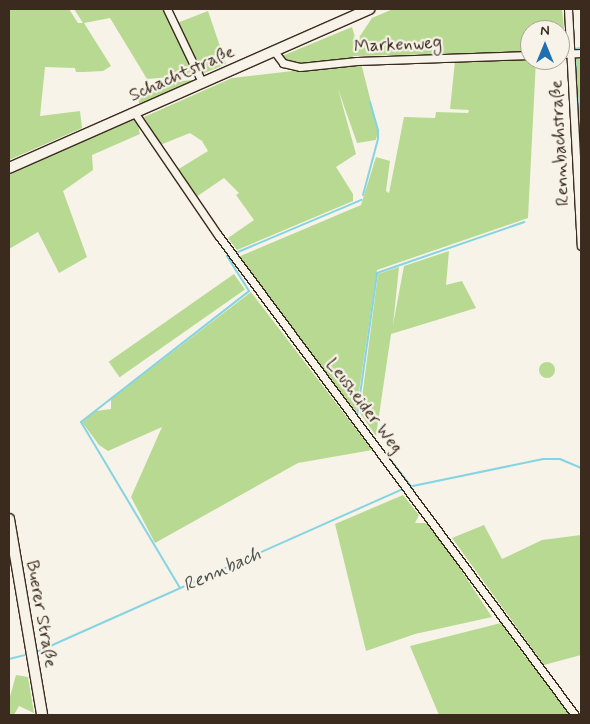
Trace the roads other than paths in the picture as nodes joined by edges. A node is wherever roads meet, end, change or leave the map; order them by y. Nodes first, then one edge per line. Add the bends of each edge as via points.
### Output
1 (167, 9) edge
2 (368, 9) edge
3 (274, 51) junction
4 (581, 52) edge
5 (570, 53) joint
6 (520, 55) edge
7 (202, 82) junction
8 (134, 112) junction
9 (9, 168) edge
10 (581, 246) edge
11 (9, 519) edge
12 (42, 715) edge
13 (575, 715) edge

1 - 7 street
2 - 3 street, Schachtstraße
3 - 6 street, Markenweg via 283,63 300,67 357,61
3 - 7 street, Schachtstraße
4 - 5 street
5 - 10 street, Rennbachstraße
7 - 8 street, Schachtstraße
8 - 9 street, Schachtstraße
8 - 13 street, Leusheider Weg via 223,242
11 - 12 street, Buerer Straße

